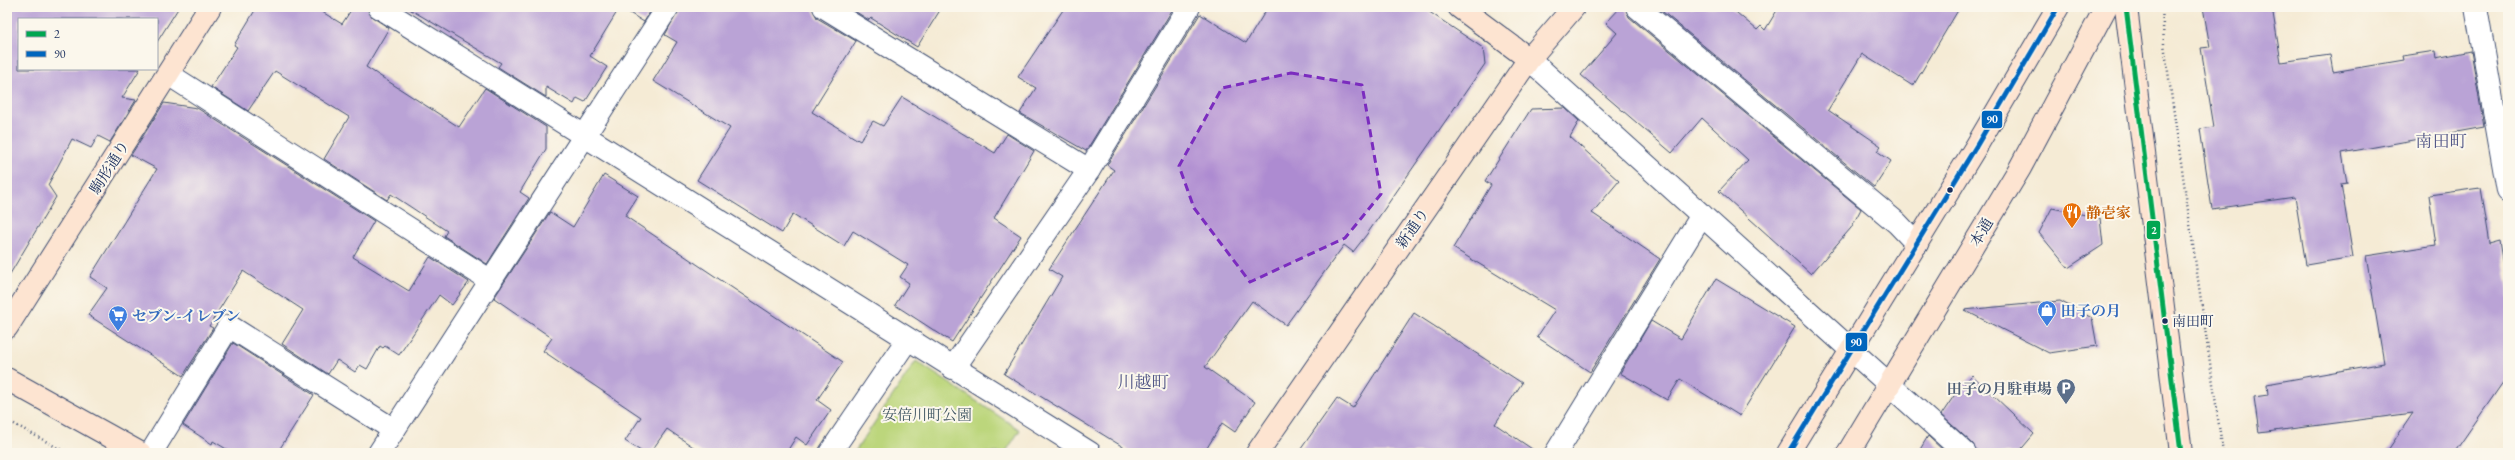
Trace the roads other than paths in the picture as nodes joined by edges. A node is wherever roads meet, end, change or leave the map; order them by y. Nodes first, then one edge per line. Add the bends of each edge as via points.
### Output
1 (210, 7) edge
2 (379, 7) edge
3 (668, 7) edge
4 (824, 7) edge
5 (1189, 7) edge
6 (1459, 7) edge
7 (1574, 7) edge
8 (1637, 7) edge
9 (2058, 7) edge
10 (2106, 7) edge
11 (2126, 7) edge
12 (2476, 7) edge
13 (1529, 59) junction
14 (168, 74) junction
15 (585, 136) junction
16 (1089, 170) junction
17 (2508, 192) edge
18 (1702, 215) junction
19 (1917, 244) junction
20 (491, 281) junction
21 (7, 327) edge
22 (907, 340) junction
23 (1851, 348) junction
24 (953, 368) junction
25 (7, 379) edge
26 (1890, 384) junction
27 (394, 430) junction
28 (140, 453) edge
29 (151, 453) edge
30 (379, 453) edge
31 (830, 453) edge
32 (1090, 453) edge
33 (1257, 453) edge
34 (1556, 453) edge
35 (1788, 453) edge
36 (1848, 453) edge
37 (1965, 453) edge
38 (2181, 453) edge

1 - 14 main road, 駒形通り
2 - 15 street
3 - 15 street
4 - 16 street
5 - 16 street
6 - 13 main road
7 - 13 main road, 新通り
8 - 19 street via 1897,223
9 - 19 main road
10 - 26 main road, 本通 via 2020,168
11 - 38 main road
12 - 17 street
13 - 18 street
13 - 33 main road, 新通り
14 - 20 street
14 - 21 main road, 駒形通り
15 - 20 street
15 - 22 street
16 - 24 street
18 - 23 street
18 - 34 street
19 - 23 main road
20 - 27 street
22 - 24 street
22 - 31 street
23 - 26 street
23 - 35 main road
24 - 32 street
25 - 28 main road
26 - 36 main road, 本通
26 - 37 street
27 - 29 street via 229,326
27 - 30 street

